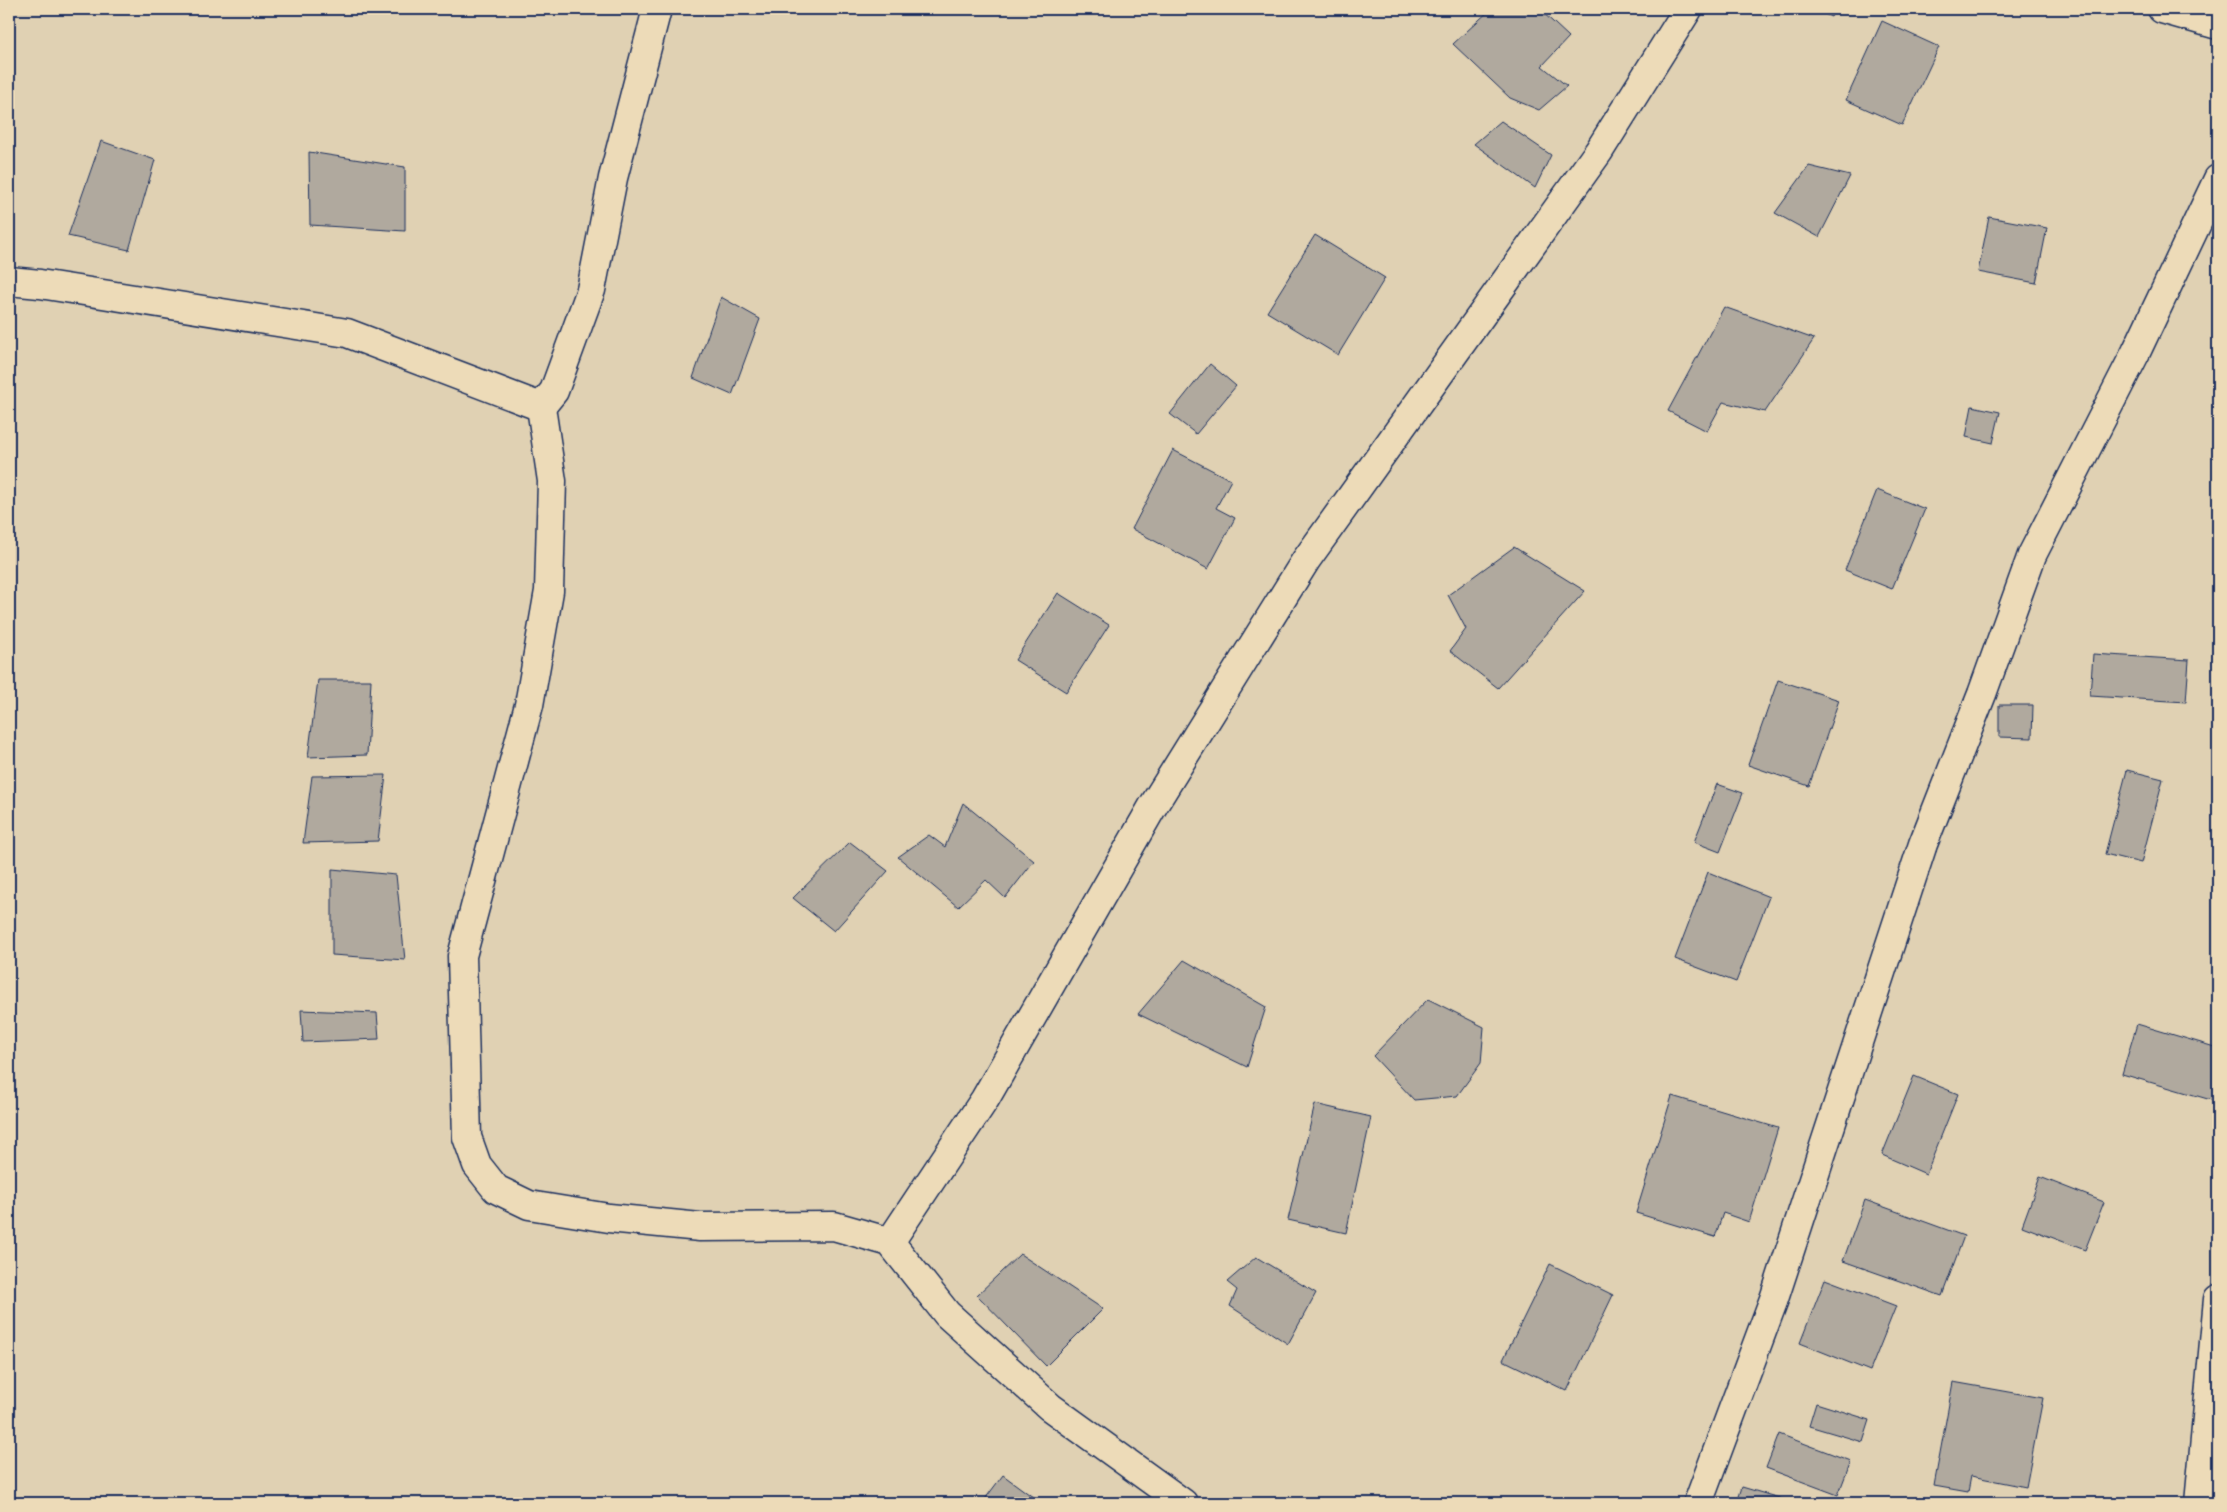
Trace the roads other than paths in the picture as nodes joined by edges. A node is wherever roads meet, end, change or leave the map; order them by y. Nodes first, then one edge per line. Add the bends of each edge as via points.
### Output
1 (657, 9) edge
2 (1688, 9) edge
3 (2162, 9) edge
4 (2218, 25) edge
5 (2218, 179) edge
6 (9, 282) edge
7 (541, 407) junction
8 (890, 1242) junction
9 (2218, 1299) edge
10 (1182, 1503) edge
11 (1698, 1503) edge
12 (2199, 1503) edge

1 - 7 street via 612,178 591,290 554,391
2 - 8 street via 1599,151 1306,560 1153,806 984,1099
3 - 4 street
5 - 11 street via 2136,352 2032,555 1982,694 1922,844 1774,1300
6 - 7 street via 40,284 348,333
7 - 8 street via 552,481 549,591 529,705 462,956 467,1137 477,1165 496,1190 529,1205 610,1218 700,1226 834,1226
8 - 10 street via 947,1314 1050,1407
9 - 12 street

